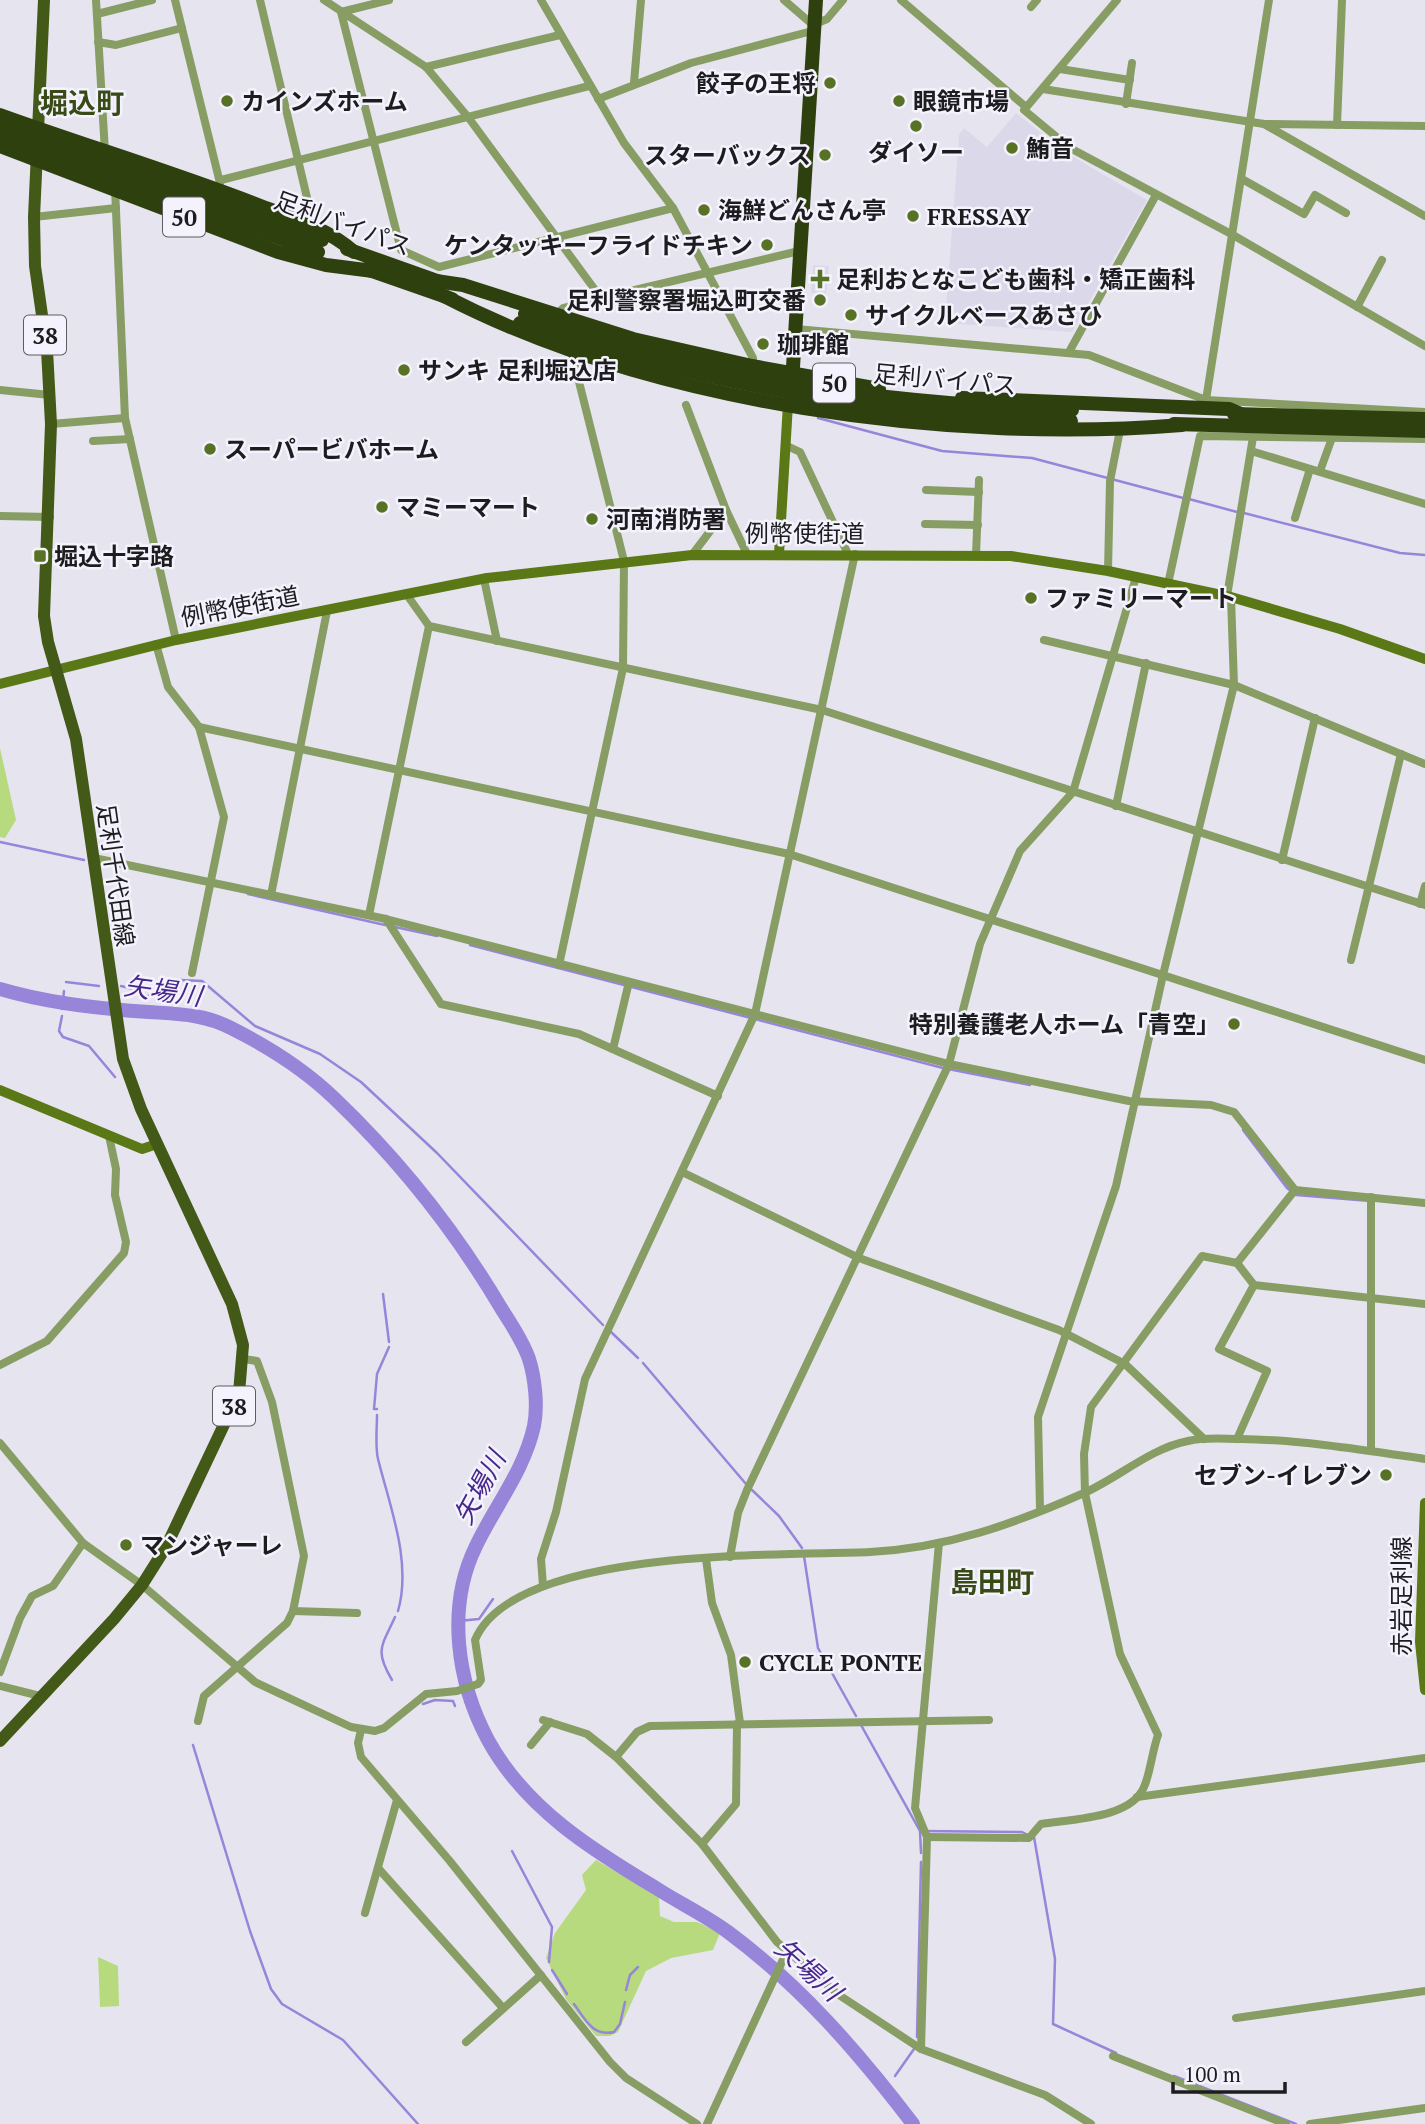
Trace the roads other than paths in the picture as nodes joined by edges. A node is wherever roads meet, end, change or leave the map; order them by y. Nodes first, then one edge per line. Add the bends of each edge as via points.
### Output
1 (44, 0) edge
2 (96, 0) edge
3 (152, 0) edge
4 (175, 0) edge
5 (260, 0) edge
6 (324, 0) edge
7 (389, 0) edge
8 (541, 0) edge
9 (641, 0) edge
10 (784, 0) edge
11 (816, 0) edge
12 (843, 0) edge
13 (901, 0) edge
14 (1117, 0) edge
15 (1269, 0) edge
16 (1342, 0) edge
17 (341, 12) junction
18 (97, 13) junction
19 (182, 28) junction
20 (813, 28) junction
21 (561, 35) junction
22 (97, 42) junction
23 (1132, 63) dead end
24 (426, 67) junction
25 (1060, 69) junction
26 (1130, 80) junction
27 (634, 83) junction
28 (589, 86) junction
29 (1043, 89) junction
30 (598, 99) junction
31 (1126, 104) junction
32 (1026, 107) junction
33 (0, 115) edge
34 (468, 117) junction
35 (1251, 122) junction
36 (0, 124) edge
37 (1264, 124) junction
38 (1337, 125) junction
39 (1425, 126) edge
40 (38, 128) junction
41 (0, 136) edge
42 (373, 141) junction
43 (0, 146) edge
44 (105, 152) junction
45 (35, 159) junction
46 (298, 160) junction
47 (1242, 179) junction
48 (220, 185) junction
49 (115, 188) junction
50 (1156, 195) junction
51 (116, 208) junction
52 (673, 208) junction
53 (1346, 213) dead end
54 (1425, 216) edge
55 (34, 217) junction
56 (314, 227) junction
57 (1233, 235) junction
58 (559, 238) junction
59 (320, 246) junction
60 (799, 251) junction
61 (354, 252) junction
62 (1382, 260) dead end
63 (373, 271) junction
64 (708, 271) junction
65 (436, 281) junction
66 (444, 296) junction
67 (601, 298) junction
68 (1357, 307) junction
69 (557, 314) junction
70 (522, 318) junction
71 (796, 329) junction
72 (1425, 346) edge
73 (571, 351) junction
74 (1069, 352) junction
75 (752, 366) junction
76 (793, 374) junction
77 (0, 390) edge
78 (50, 395) junction
79 (1206, 400) junction
80 (788, 404) junction
81 (686, 405) dead end
82 (1425, 412) edge
83 (1071, 415) junction
84 (1243, 415) junction
85 (125, 418) junction
86 (1425, 419) edge
87 (1288, 421) junction
88 (51, 424) junction
89 (1182, 425) junction
90 (1120, 430) junction
91 (1425, 432) edge
92 (1253, 437) junction
93 (1332, 438) junction
94 (130, 439) junction
95 (1425, 439) edge
96 (93, 441) dead end
97 (785, 444) junction
98 (1251, 451) junction
99 (1310, 469) junction
100 (1320, 471) junction
101 (979, 480) dead end
102 (926, 490) dead end
103 (979, 492) junction
104 (1425, 504) edge
105 (726, 510) junction
106 (0, 516) edge
107 (50, 517) junction
108 (1296, 518) dead end
109 (925, 524) dead end
110 (978, 525) junction
111 (747, 554) junction
112 (779, 554) junction
113 (851, 554) junction
114 (692, 555) junction
115 (976, 555) junction
116 (624, 561) junction
117 (1108, 571) junction
118 (1136, 577) junction
119 (484, 579) junction
120 (1168, 584) junction
121 (407, 596) junction
122 (1229, 596) junction
123 (327, 611) junction
124 (429, 626) junction
125 (176, 640) junction
126 (1044, 640) dead end
127 (497, 641) junction
128 (156, 644) junction
129 (1114, 656) junction
130 (1425, 659) edge
131 (1146, 663) junction
132 (623, 668) junction
133 (56, 669) junction
134 (0, 684) edge
135 (1234, 685) junction
136 (822, 709) junction
137 (1315, 718) junction
138 (200, 727) junction
139 (302, 749) junction
140 (1401, 754) junction
141 (1425, 764) edge
142 (401, 771) junction
143 (1073, 792) junction
144 (1116, 806) junction
145 (591, 812) junction
146 (1199, 833) junction
147 (789, 854) junction
148 (93, 858) junction
149 (1282, 860) junction
150 (210, 883) junction
151 (1425, 886) edge
152 (1368, 888) junction
153 (271, 895) junction
154 (1423, 904) edge
155 (369, 915) junction
156 (386, 919) junction
157 (989, 919) junction
158 (1351, 960) dead end
159 (559, 965) junction
160 (192, 973) dead end
161 (1163, 975) junction
162 (629, 982) junction
163 (755, 1014) junction
164 (613, 1049) junction
165 (1425, 1060) edge
166 (949, 1064) junction
167 (0, 1090) edge
168 (718, 1096) junction
169 (1134, 1102) junction
170 (109, 1136) junction
171 (157, 1144) junction
172 (682, 1172) junction
173 (1295, 1190) junction
174 (1371, 1197) junction
175 (1425, 1203) edge
176 (859, 1258) junction
177 (1237, 1263) junction
178 (1254, 1285) junction
179 (1371, 1299) junction
180 (1425, 1304) edge
181 (1067, 1334) junction
182 (244, 1359) junction
183 (1125, 1364) junction
184 (0, 1365) edge
185 (1203, 1439) junction
186 (1237, 1439) junction
187 (0, 1443) edge
188 (1371, 1451) junction
189 (1425, 1459) edge
190 (1085, 1493) junction
191 (1425, 1503) edge
192 (1040, 1510) junction
193 (83, 1543) junction
194 (939, 1543) junction
195 (730, 1557) junction
196 (706, 1559) junction
197 (142, 1585) junction
198 (543, 1587) junction
199 (293, 1611) junction
200 (357, 1613) dead end
201 (236, 1668) junction
202 (0, 1672) edge
203 (479, 1682) junction
204 (0, 1686) edge
205 (1425, 1690) edge
206 (485, 1693) dead end
207 (40, 1696) junction
208 (923, 1720) junction
209 (989, 1720) dead end
210 (198, 1721) dead end
211 (739, 1724) junction
212 (361, 1730) junction
213 (0, 1741) edge
214 (531, 1745) dead end
215 (616, 1757) junction
216 (1425, 1758) edge
217 (1138, 1797) junction
218 (397, 1800) junction
219 (927, 1837) junction
220 (702, 1844) junction
221 (378, 1868) junction
222 (365, 1913) dead end
223 (787, 1951) junction
224 (541, 1975) junction
225 (1425, 1991) edge
226 (503, 2008) junction
227 (1236, 2018) dead end
228 (466, 2042) dead end
229 (921, 2049) junction
230 (1113, 2056) dead end
231 (1425, 2108) edge
232 (697, 2124) edge
233 (707, 2124) edge
234 (1091, 2124) edge
235 (1286, 2124) edge
236 (1310, 2124) edge

1 - 40 main road, 足利千代田線 / 38
2 - 18 street
3 - 18 street
4 - 19 street
5 - 46 street
6 - 17 street
7 - 17 street
8 - 21 street
9 - 27 street
10 - 20 street
11 - 20 highway
12 - 20 street
13 - 32 street
14 - 25 street
15 - 35 street
16 - 38 street
17 - 24 street
17 - 42 street
18 - 22 street
19 - 22 street via 116,45
19 - 48 street
20 - 27 street
20 - 60 highway
21 - 24 street
21 - 28 street
22 - 44 street
23 - 26 street
24 - 34 street
25 - 26 street
25 - 29 street
26 - 31 street
27 - 30 street
28 - 30 street
28 - 34 street
29 - 31 street
29 - 32 street
30 - 52 street
31 - 35 street
32 - 50 street via 1024,110 1070,148
33 - 40 highway, 50
34 - 42 street
34 - 58 street
35 - 37 street
35 - 47 street
36 - 59 highway, 足利バイパス / 50, bridge
37 - 38 street
37 - 54 street
38 - 39 street
40 - 44 highway, 50
40 - 45 main road, 足利千代田線 / 38
41 - 59 highway, 足利バイパス / 50, bridge
42 - 46 street
42 - 58 street via 401,250 439,267
43 - 45 highway, 50
44 - 48 highway, 50
45 - 49 highway, 50
45 - 55 main road, 足利千代田線 / 38
46 - 48 street
46 - 56 street
47 - 53 street via 1304,214 1315,195
47 - 57 street
48 - 56 highway, 50
49 - 51 street
49 - 63 highway, 50 via 278,252
50 - 57 street
50 - 74 street
51 - 55 street
51 - 85 street
52 - 58 street
52 - 64 street
55 - 78 main road, 足利千代田線 / 38
56 - 61 highway, 50
57 - 68 street
57 - 79 street
58 - 67 street
59 - 61 highway, 足利バイパス / 50
59 - 63 highway, 足利バイパス / 50
60 - 64 street
60 - 71 highway
61 - 65 highway, 足利バイパス / 50
62 - 68 street
63 - 66 highway, 足利バイパス / 50
64 - 67 street
64 - 75 street via 753,358
65 - 69 highway, 50
65 - 70 highway, 足利バイパス / 50
66 - 70 highway, 足利バイパス / 50
66 - 73 highway, 50 via 492,321
67 - 69 street via 563,308
68 - 72 street
69 - 75 highway, 50 via 632,339
70 - 83 highway, 足利バイパス / 50, bridge via 782,382 933,403
71 - 74 street
71 - 76 highway
73 - 80 highway, 50 via 668,379
73 - 116 street
74 - 79 street via 1089,355
75 - 76 highway, 50
76 - 80 highway
76 - 84 highway, 50 via 959,397 1229,409
77 - 78 street
78 - 88 main road, 足利千代田線 / 38
79 - 82 street
80 - 90 highway, 50 via 975,425
80 - 97 main road
81 - 105 street
83 - 84 highway, 足利バイパス / 50
83 - 89 highway, 足利バイパス / 50
84 - 87 highway, 足利バイパス / 50
85 - 88 street
85 - 94 street
86 - 87 highway, 足利バイパス / 50
87 - 89 highway, 足利バイパス / 50
87 - 91 highway, 足利バイパス / 50
88 - 107 main road, 足利千代田線 / 38
89 - 90 highway, 50
90 - 117 street via 1110,481
92 - 93 street
92 - 98 street
92 - 120 street via 1200,436
93 - 95 street
93 - 100 street
94 - 96 street
94 - 125 street
97 - 112 main road
97 - 113 street via 800,452
98 - 99 street
98 - 122 street
99 - 100 street
99 - 108 street
100 - 104 street
101 - 103 street
102 - 103 street
103 - 110 street
105 - 111 street
105 - 114 street
106 - 107 street
107 - 133 main road, 足利千代田線 / 38 via 44,616
109 - 110 street
110 - 115 street
111 - 112 main road, 例幣使街道
111 - 114 main road, 例幣使街道
112 - 113 main road, 例幣使街道
113 - 115 main road, 例幣使街道
113 - 136 street
114 - 116 main road, 例幣使街道
115 - 117 main road, 例幣使街道
116 - 119 main road, 例幣使街道
116 - 132 street
117 - 118 main road, 例幣使街道
118 - 120 main road, 例幣使街道
118 - 129 street
119 - 121 main road, 例幣使街道
119 - 127 street
120 - 122 main road, 例幣使街道
121 - 123 main road, 例幣使街道
121 - 124 street
122 - 130 main road, 例幣使街道
122 - 135 street
123 - 125 main road, 例幣使街道
123 - 139 street
124 - 127 street
124 - 142 street
125 - 128 main road, 例幣使街道
126 - 129 street
127 - 132 street
128 - 133 main road, 例幣使街道
128 - 138 street via 168,687
129 - 131 street
129 - 143 street
131 - 135 street
131 - 144 street
132 - 136 street
132 - 145 street
133 - 134 main road, 例幣使街道
133 - 148 main road, 足利千代田線 / 38 via 76,739
135 - 137 street
135 - 146 street
136 - 143 street
136 - 147 street
137 - 140 street
137 - 149 street
138 - 139 street
138 - 150 street via 224,817
139 - 142 street
139 - 153 street
140 - 141 street
140 - 152 street
142 - 145 street
142 - 155 street
143 - 144 street
143 - 157 street via 1020,850
144 - 146 street
145 - 147 street
145 - 159 street
146 - 149 street
146 - 161 street
147 - 157 street
147 - 163 street
148 - 150 street
148 - 171 main road, 足利千代田線 / 38 via 115,1020 127,1072
149 - 152 street
150 - 153 street
150 - 160 street
151 - 154 street
152 - 154 street
152 - 158 street
153 - 155 street
155 - 156 street
156 - 159 street
156 - 164 street via 441,1004 557,1028
157 - 161 street
157 - 166 street
159 - 162 street
161 - 165 street
161 - 169 street
162 - 163 street
162 - 164 street
163 - 166 street
163 - 168 street
164 - 168 street
166 - 169 street
166 - 176 street
167 - 170 main road
168 - 172 street
169 - 173 street via 1188,1103 1234,1112
169 - 181 street via 1116,1186
170 - 171 main road via 142,1149
170 - 184 street via 124,1253 47,1341
171 - 182 main road, 足利千代田線 / 38 via 232,1304
172 - 176 street
172 - 198 street via 585,1379 541,1559
173 - 174 street
173 - 177 street
174 - 175 street
174 - 179 street
176 - 181 street
176 - 195 street via 747,1490
177 - 178 street
177 - 183 street via 1202,1256
178 - 179 street
178 - 186 street via 1219,1349 1267,1371
179 - 180 street
179 - 188 street
181 - 183 street
181 - 192 street via 1038,1417
182 - 197 main road, 足利千代田線 / 38 via 234,1406 166,1547
182 - 199 street via 257,1362 272,1402 304,1556
183 - 185 street
183 - 190 street via 1089,1412
185 - 186 street
185 - 190 street via 1171,1446
186 - 188 street via 1300,1441
187 - 193 street
188 - 189 street
190 - 192 street
190 - 217 street via 1120,1654 1158,1735
191 - 205 main road, 赤岩足利線 via 1420,1642
192 - 194 street via 963,1540
193 - 197 street
193 - 202 street via 53,1586 32,1597
194 - 195 street via 872,1552
194 - 208 street
195 - 196 street
196 - 198 street via 614,1567
196 - 211 street via 712,1603 731,1655
197 - 201 street
197 - 207 main road, 足利千代田線 / 38
198 - 203 street via 512,1601 476,1637
199 - 200 street
199 - 201 street via 287,1623
201 - 210 street via 204,1696
201 - 212 street via 255,1682
203 - 206 street
203 - 212 street via 426,1694 384,1728
204 - 207 street
207 - 213 main road, 足利千代田線 / 38
208 - 209 street
208 - 211 street
208 - 219 street via 915,1808
211 - 215 street via 645,1727
211 - 220 street via 736,1804
212 - 218 street via 361,1757
214 - 215 street via 547,1721 587,1734
215 - 220 street
216 - 217 street
217 - 219 street via 1115,1813 1041,1824 1029,1838
218 - 221 street
218 - 224 street
219 - 229 street
220 - 223 street
221 - 222 street
221 - 226 street
223 - 229 street via 839,1995
223 - 233 street
224 - 226 street
224 - 232 street via 626,2078
225 - 227 street
226 - 228 street
229 - 234 street via 1045,2095
230 - 235 street
231 - 236 street

